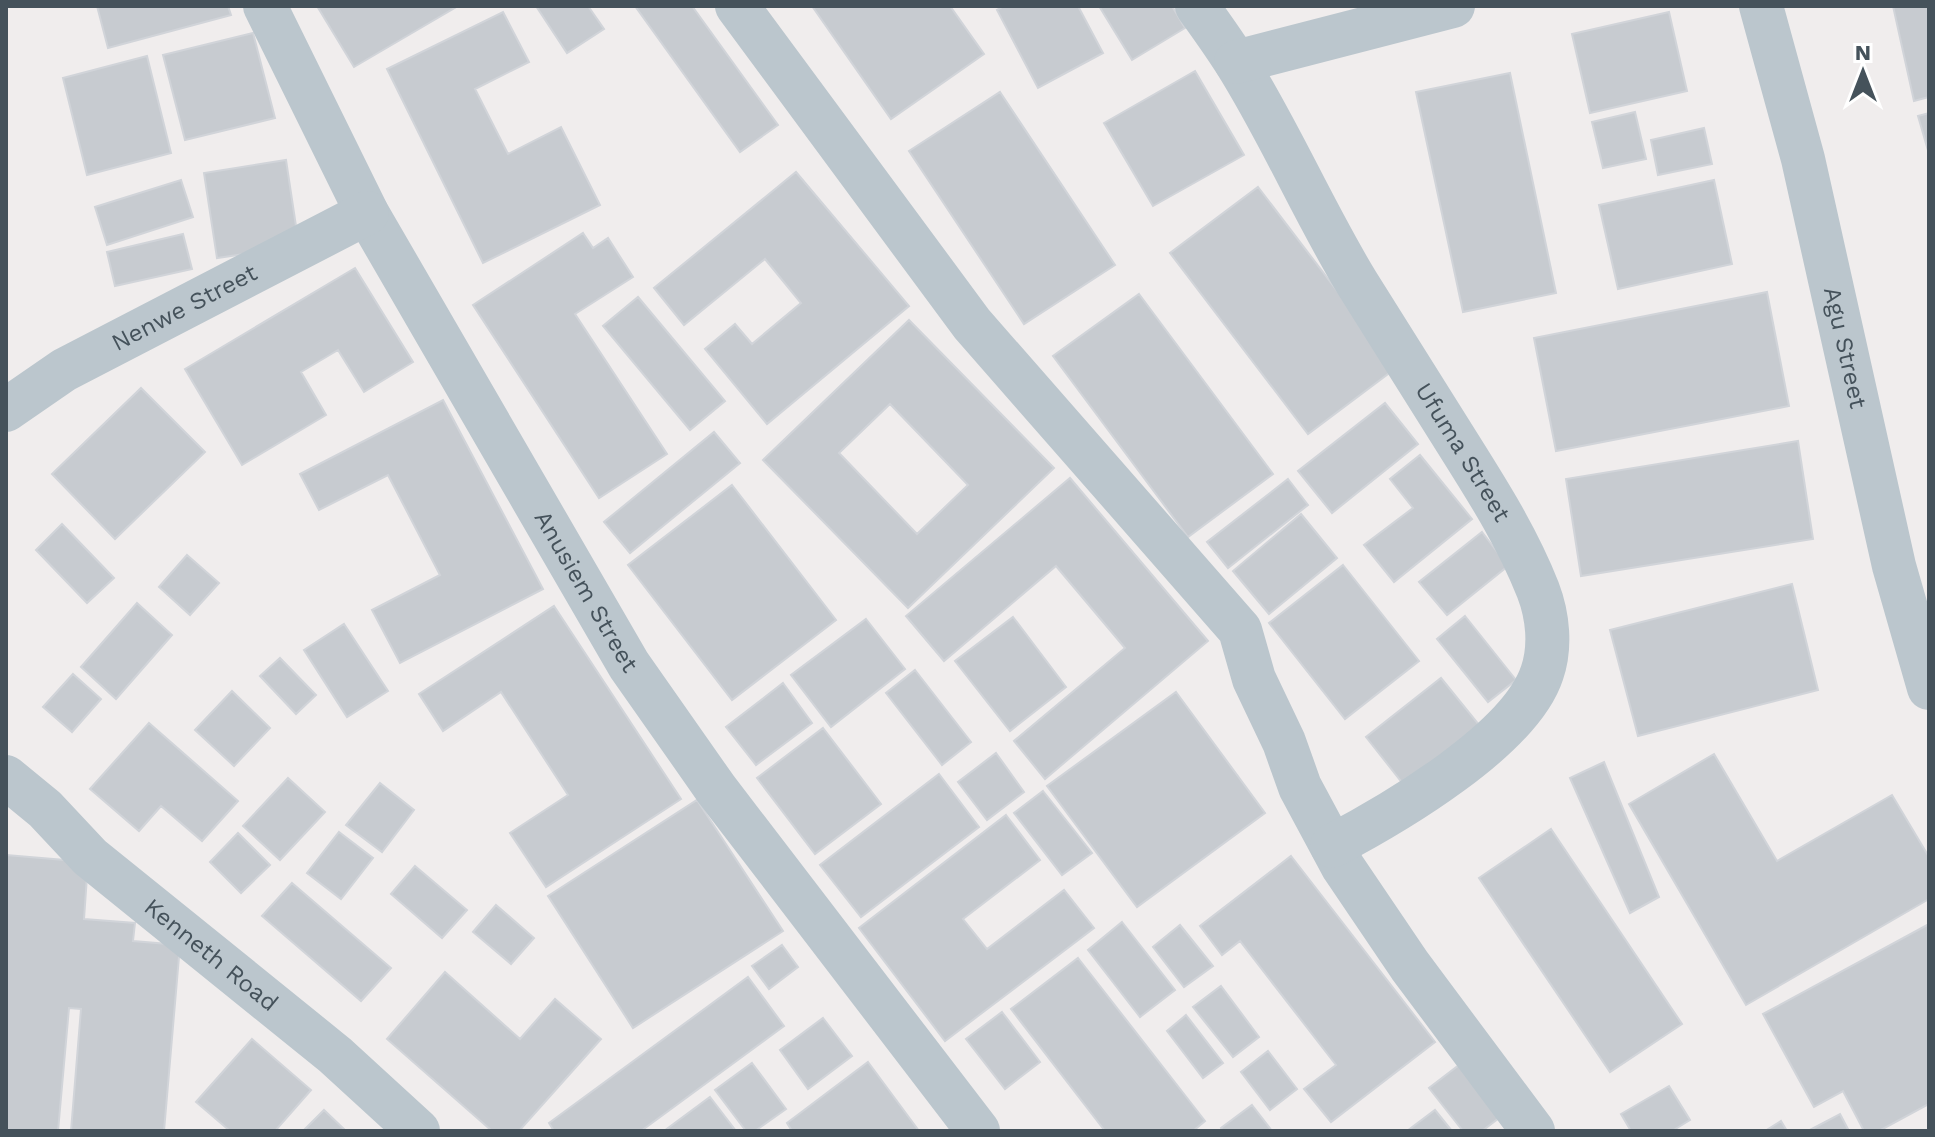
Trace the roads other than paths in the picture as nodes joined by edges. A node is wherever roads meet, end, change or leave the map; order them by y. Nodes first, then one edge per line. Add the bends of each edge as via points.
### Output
1 (265, 6) edge
2 (737, 6) edge
3 (1197, 6) edge
4 (1453, 6) edge
5 (1761, 6) edge
6 (1236, 62) junction
7 (367, 213) junction
8 (6, 410) edge
9 (1912, 562) edge
10 (1929, 688) edge
11 (6, 777) edge
12 (1332, 846) junction
13 (418, 1131) edge
14 (978, 1131) edge
15 (1533, 1131) edge

1 - 7 street, Anusiem Street
2 - 12 street via 972,324 1240,630 1254,679 1300,787
3 - 6 street, Ufuma Street
4 - 6 street
5 - 9 street, Agu Street
6 - 12 street, Ufuma Street via 1355,280 1505,519 1539,592 1546,622 1548,651 1542,674 1529,702 1503,730 1398,809
7 - 8 street, Nenwe Street via 64,370
7 - 14 street, Anusiem Street via 629,665
9 - 10 street, Agu Street
11 - 13 street, Kenneth Road via 90,857 335,1055
12 - 15 street via 1410,966

